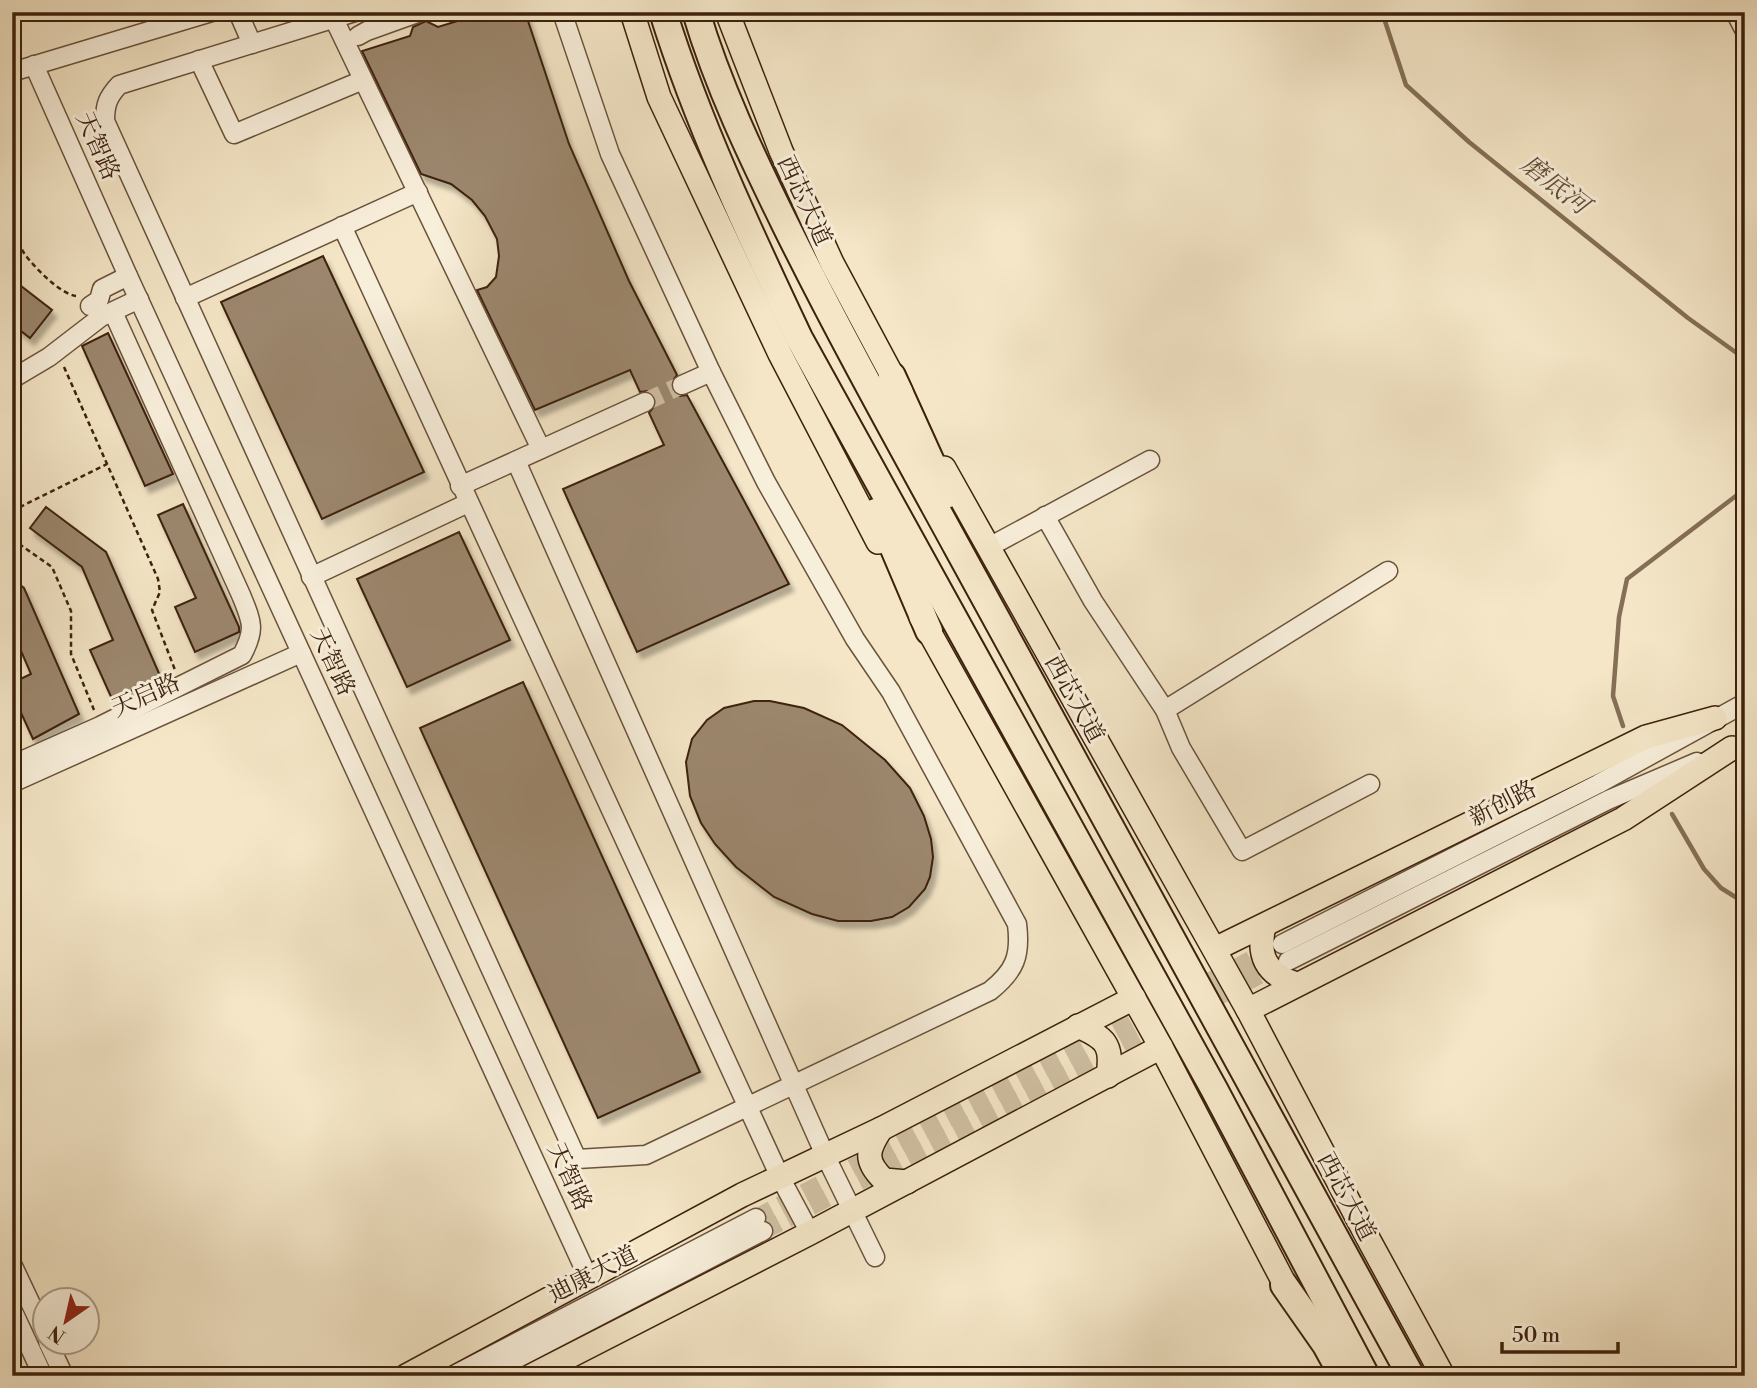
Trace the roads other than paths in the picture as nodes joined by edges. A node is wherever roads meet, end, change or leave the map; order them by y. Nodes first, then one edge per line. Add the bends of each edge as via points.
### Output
1 (212, 12) edge
2 (238, 12) edge
3 (355, 12) edge
4 (420, 12) edge
5 (562, 12) edge
6 (632, 12) edge
7 (663, 12) edge
8 (696, 12) edge
9 (727, 12) edge
10 (1735, 12) edge
11 (334, 19) junction
12 (1745, 31) edge
13 (358, 36) dead end
14 (252, 44) junction
15 (199, 60) junction
16 (34, 65) junction
17 (12, 72) edge
18 (363, 80) junction
19 (418, 192) junction
20 (342, 226) junction
21 (128, 276) junction
22 (185, 298) junction
23 (139, 299) junction
24 (101, 306) junction
25 (799, 338) junction
26 (711, 372) junction
27 (892, 376) junction
28 (12, 379) edge
29 (682, 384) tunnel mouth
30 (645, 402) tunnel mouth
31 (541, 449) junction
32 (1150, 460) dead end
33 (516, 461) junction
34 (460, 486) junction
35 (468, 503) junction
36 (1045, 516) junction
37 (989, 547) junction
38 (1388, 571) dead end
39 (311, 577) junction
40 (929, 631) junction
41 (301, 653) junction
42 (1030, 681) junction
43 (1745, 703) edge
44 (1165, 710) junction
45 (1715, 718) junction
46 (1738, 744) edge
47 (12, 765) edge
48 (12, 783) edge
49 (1370, 783) dead end
50 (1264, 926) junction
51 (1215, 949) junction
52 (1296, 984) junction
53 (1134, 998) junction
54 (1248, 1010) junction
55 (1078, 1026) junction
56 (1161, 1048) junction
57 (1108, 1076) junction
58 (794, 1085) junction
59 (747, 1107) junction
60 (881, 1129) junction
61 (825, 1155) junction
62 (780, 1177) junction
63 (907, 1182) junction
64 (852, 1211) junction
65 (810, 1233) junction
66 (875, 1257) dead end
67 (12, 1264) edge
68 (588, 1277) junction
69 (1284, 1285) junction
70 (32, 1306) edge
71 (12, 1309) edge
72 (55, 1356) edge
73 (43, 1376) edge
74 (64, 1376) edge
75 (405, 1376) edge
76 (452, 1376) edge
77 (483, 1376) edge
78 (531, 1376) edge
79 (1333, 1376) edge
80 (1343, 1376) edge
81 (1366, 1376) edge
82 (1412, 1376) edge
83 (1443, 1376) edge

1 - 16 street
2 - 14 street
3 - 11 street
4 - 13 street
5 - 26 street via 610,154
6 - 40 main road via 659,97 780,354
7 - 25 highway via 710,140
8 - 42 highway, 西芯大道 via 709,55 808,271
9 - 27 main road, 西芯大道 via 786,164
10 - 12 street
11 - 14 street
11 - 18 street
14 - 15 street
15 - 18 street via 234,134
15 - 22 street via 119,85 105,107 105,121
16 - 17 street
16 - 21 street, 天智路
18 - 19 street
19 - 20 street
19 - 31 street
20 - 22 street
20 - 34 street
21 - 23 street, 天智路
21 - 24 street via 102,289
22 - 39 street
23 - 24 street
23 - 41 street, 天智路
24 - 28 street via 57,351
24 - 47 street via 252,623 252,636 242,655
25 - 40 highway via 844,449
25 - 81 highway via 1214,1089
26 - 29 street
26 - 58 street via 772,493 855,639 891,692 1017,924 1014,966 990,991
27 - 37 main road, 西芯大道
27 - 42 highway
30 - 31 street
31 - 33 street
32 - 36 street
33 - 34 street
33 - 58 street
34 - 35 street
35 - 39 street
35 - 59 street
36 - 37 street
36 - 44 street via 1093,601
37 - 51 main road, 西芯大道
38 - 44 street
39 - 59 street via 577,1159 646,1155
40 - 53 main road
41 - 48 street, 天启路
41 - 68 street, 天智路
42 - 82 highway, 西芯大道
43 - 45 street, 新创路
44 - 49 street via 1181,748 1242,851
45 - 46 street, 新创路 via 1285,952
45 - 50 main road via 1647,737
46 - 52 main road via 1623,819
50 - 51 main road
50 - 52 main road via 1260,944 1270,967 1279,978
51 - 54 main road, 西芯大道
52 - 54 main road
53 - 55 main road
53 - 56 main road
54 - 83 main road, 西芯大道
55 - 57 main road via 1107,1044
55 - 60 main road
56 - 57 main road
56 - 69 main road
57 - 63 main road
58 - 59 street
58 - 61 street
59 - 62 street
60 - 61 main road
60 - 63 main road via 869,1154 871,1166 884,1180
61 - 62 main road
61 - 64 street
62 - 65 street
62 - 68 main road
63 - 64 main road
64 - 65 main road
64 - 66 street
65 - 78 main road
67 - 70 street
68 - 75 main road
69 - 79 main road
69 - 80 highway
71 - 73 street
72 - 74 street
76 - 77 street, 迪康大道 via 760,1225

